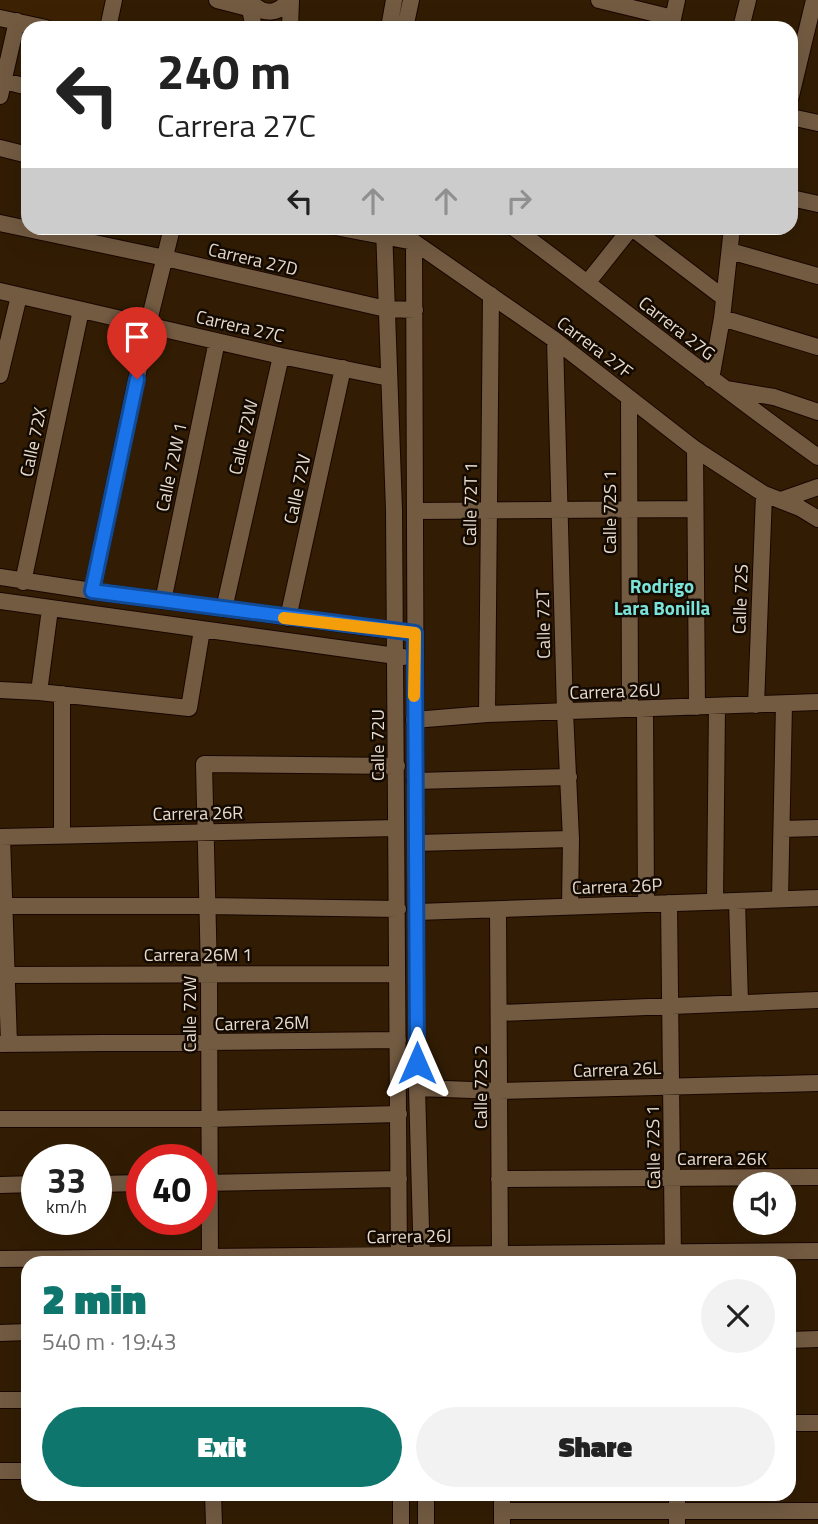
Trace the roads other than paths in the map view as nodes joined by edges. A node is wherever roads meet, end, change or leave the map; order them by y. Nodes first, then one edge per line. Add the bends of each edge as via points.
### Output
1 (114, 0) edge
2 (217, 0) edge
3 (290, 0) edge
4 (394, 0) edge
5 (411, 0) edge
6 (599, 0) edge
7 (677, 0) edge
8 (748, 0) edge
9 (814, 0) edge
10 (248, 3) edge
11 (0, 18) edge
12 (17, 21) junction
13 (110, 21) edge
14 (252, 21) edge
15 (290, 21) edge
16 (390, 21) edge
17 (407, 21) edge
18 (666, 21) edge
19 (672, 21) edge
20 (743, 21) edge
21 (21, 22) edge
22 (798, 67) edge
23 (1, 86) edge
24 (21, 87) edge
25 (798, 119) edge
26 (818, 123) edge
27 (0, 148) edge
28 (21, 153) edge
29 (798, 200) edge
30 (818, 204) edge
31 (0, 223) edge
32 (21, 227) edge
33 (57, 235) edge
34 (170, 235) edge
35 (383, 235) edge
36 (392, 235) edge
37 (524, 235) edge
38 (626, 235) edge
39 (641, 235) edge
40 (731, 235) edge
41 (414, 242) junction
42 (730, 251) junction
43 (165, 258) junction
44 (818, 276) edge
45 (588, 282) junction
46 (0, 291) edge
47 (491, 295) junction
48 (19, 296) junction
49 (724, 299) junction
50 (386, 309) junction
51 (81, 310) junction
52 (415, 310) junction
53 (722, 318) junction
54 (148, 325) junction
55 (555, 340) junction
56 (217, 341) junction
57 (818, 347) edge
58 (281, 356) junction
59 (343, 368) junction
60 (0, 376) edge
61 (389, 378) junction
62 (717, 384) junction
63 (629, 398) junction
64 (818, 412) edge
65 (695, 449) junction
66 (818, 457) edge
67 (818, 487) edge
68 (764, 494) junction
69 (781, 500) junction
70 (489, 509) junction
71 (560, 509) junction
72 (628, 509) junction
73 (695, 509) junction
74 (416, 511) junction
75 (818, 519) edge
76 (0, 577) edge
77 (23, 582) junction
78 (92, 591) junction
79 (0, 601) edge
80 (163, 601) junction
81 (51, 609) junction
82 (224, 609) junction
83 (288, 618) junction
84 (202, 630) junction
85 (394, 632) junction
86 (415, 633) junction
87 (396, 656) junction
88 (414, 659) junction
89 (0, 690) edge
90 (39, 692) junction
91 (62, 694) junction
92 (818, 702) edge
93 (784, 704) junction
94 (756, 705) junction
95 (717, 706) junction
96 (697, 707) junction
97 (637, 709) junction
98 (565, 712) junction
99 (487, 715) junction
100 (414, 720) junction
101 (397, 766) junction
102 (569, 777) junction
103 (415, 781) junction
104 (396, 828) junction
105 (818, 828) edge
106 (782, 829) junction
107 (206, 832) junction
108 (62, 835) junction
109 (1, 837) edge
110 (571, 839) junction
111 (416, 843) junction
112 (818, 898) edge
113 (780, 899) junction
114 (715, 901) junction
115 (737, 901) junction
116 (669, 903) junction
117 (646, 904) junction
118 (2, 906) edge
119 (208, 906) junction
120 (570, 907) junction
121 (398, 909) junction
122 (498, 910) junction
123 (417, 912) junction
124 (209, 973) junction
125 (397, 974) junction
126 (4, 975) edge
127 (818, 1000) edge
128 (740, 1003) junction
129 (670, 1006) junction
130 (499, 1013) junction
131 (398, 1041) junction
132 (208, 1042) junction
133 (4, 1044) edge
134 (818, 1083) edge
135 (671, 1087) junction
136 (417, 1088) junction
137 (499, 1091) junction
138 (398, 1114) junction
139 (0, 1119) edge
140 (209, 1119) junction
141 (208, 1144) edge
142 (818, 1177) edge
143 (672, 1178) junction
144 (399, 1179) junction
145 (499, 1179) junction
146 (217, 1183) edge
147 (21, 1184) edge
148 (0, 1185) edge
149 (209, 1235) edge
150 (818, 1251) edge
151 (210, 1256) edge
152 (399, 1256) edge
153 (421, 1256) edge
154 (499, 1256) edge
155 (673, 1256) edge
156 (714, 1256) edge
157 (0, 1259) edge
158 (21, 1259) edge
159 (21, 1332) edge
160 (0, 1333) edge
161 (818, 1339) edge
162 (796, 1340) edge
163 (0, 1400) edge
164 (21, 1400) edge
165 (796, 1423) edge
166 (818, 1423) edge
167 (0, 1471) edge
168 (21, 1471) edge
169 (213, 1501) edge
170 (401, 1501) edge
171 (426, 1501) edge
172 (502, 1510) edge
173 (677, 1510) edge
174 (818, 1511) edge
175 (214, 1524) edge
176 (401, 1524) edge
177 (426, 1524) edge

1 - 13 street
2 - 10 street
3 - 10 street via 273,12
3 - 15 street
4 - 16 street
5 - 17 street
6 - 18 street
7 - 19 street
8 - 20 street
9 - 22 street
10 - 14 street
11 - 12 street
12 - 21 street
12 - 23 street
23 - 24 street
25 - 26 street
27 - 28 street
29 - 30 street
31 - 32 street, Carrera 27D
33 - 43 street, Carrera 27D
34 - 43 street
35 - 50 street, Calle 72U
36 - 41 street, Carrera 27F
37 - 45 street, Carrera 27G
38 - 45 street
39 - 49 street
40 - 42 street
41 - 47 street, Carrera 27F
41 - 52 street
42 - 44 street
42 - 49 street
43 - 50 street, Carrera 27D
43 - 54 street
45 - 62 street, Carrera 27G
46 - 48 street, Carrera 27C
47 - 55 street, Carrera 27F
47 - 70 street, Calle 72T 1
48 - 51 street, Carrera 27C
48 - 60 street
49 - 53 street
50 - 52 street, Carrera 27D
50 - 61 street, Calle 72U
51 - 54 street, Carrera 27C
51 - 77 street, Calle 72X
52 - 74 street
53 - 57 street
53 - 62 street
54 - 56 street, Carrera 27C
54 - 78 street
55 - 63 street, Carrera 27F
55 - 71 street, Calle 72T
56 - 58 street, Carrera 27C
56 - 80 street, Calle 72W 1
58 - 59 street, Carrera 27C
58 - 82 street, Calle 72W
59 - 61 street, Carrera 27C
59 - 83 street, Calle 72V
61 - 85 street, Calle 72U
62 - 64 street
62 - 66 street, Carrera 27G
63 - 65 street, Carrera 27F
63 - 72 street, Calle 72S 1
65 - 68 street, Carrera 27F
65 - 73 street
67 - 69 street
68 - 69 street, Carrera 27F
68 - 94 street, Calle 72S
69 - 75 street, Carrera 27F
70 - 71 street
70 - 74 street
70 - 99 street, Calle 72T 1
71 - 72 street
71 - 98 street, Calle 72T
72 - 73 street
72 - 97 street, Calle 72S 1
73 - 96 street
74 - 86 street
76 - 77 street
77 - 78 street
78 - 80 street
79 - 81 street
80 - 82 street
81 - 84 street
81 - 90 street
82 - 83 street
83 - 85 street
84 - 87 street
84 - 91 street via 189,708
85 - 86 street
85 - 87 street, Calle 72U
86 - 88 street
87 - 88 street
87 - 101 street, Calle 72U
88 - 100 street
89 - 90 street
90 - 91 street
91 - 108 street
92 - 93 street, Carrera 26U
93 - 94 street, Carrera 26U
93 - 106 street
94 - 95 street, Carrera 26U
95 - 96 street, Carrera 26U
95 - 114 street
96 - 97 street, Carrera 26U
97 - 98 street, Carrera 26U
97 - 117 street, Calle 72S 1
98 - 99 street, Carrera 26U
98 - 102 street, Calle 72T
99 - 100 street, Carrera 26U
100 - 103 street
101 - 104 street, Calle 72U
101 - 107 street, Calle 72W via 204,764
102 - 103 street
102 - 110 street, Calle 72T
103 - 111 street
104 - 107 street, Carrera 26R
104 - 121 street, Calle 72U
105 - 106 street
106 - 113 street
107 - 108 street, Carrera 26R
107 - 119 street, Calle 72W
108 - 109 street, Carrera 26R
109 - 118 street
110 - 111 street
110 - 120 street, Calle 72T
111 - 123 street
112 - 113 street, Carrera 26P
113 - 115 street, Carrera 26P
114 - 115 street, Carrera 26P
114 - 116 street, Carrera 26P
115 - 128 street
116 - 117 street, Carrera 26P
116 - 129 street, Calle 72S 1
117 - 120 street, Carrera 26P
118 - 119 street
118 - 126 street
119 - 121 street
119 - 124 street, Calle 72W
120 - 122 street, Carrera 26P
121 - 125 street, Calle 72U
122 - 123 street, Carrera 26P
122 - 130 street, Calle 72S 2
123 - 136 street
124 - 125 street, Carrera 26M 1
124 - 126 street, Carrera 26M 1
124 - 132 street, Calle 72W
125 - 131 street, Calle 72U
126 - 133 street
127 - 128 street
128 - 129 street
129 - 130 street
129 - 135 street, Calle 72S 1
130 - 137 street, Calle 72S 2
131 - 132 street, Carrera 26M
131 - 138 street, Calle 72U
132 - 133 street, Carrera 26M
132 - 140 street, Calle 72W
134 - 135 street, Carrera 26L
135 - 137 street, Carrera 26L
135 - 143 street, Calle 72S 1
136 - 137 street, Carrera 26L
136 - 153 street
137 - 145 street, Calle 72S 2
138 - 140 street
138 - 144 street, Calle 72U
139 - 140 street
140 - 141 street, Calle 72W
142 - 143 street, Carrera 26K
143 - 145 street, Carrera 26K
143 - 155 street, Calle 72S 1
144 - 146 street
144 - 152 street, Calle 72U
145 - 154 street, Calle 72S 2
147 - 148 street
149 - 151 street, Calle 72W
150 - 156 street, Carrera 26J
157 - 158 street, Carrera 26J
159 - 160 street
161 - 162 street
163 - 164 street
165 - 166 street
167 - 168 street
169 - 175 street
170 - 176 street
171 - 177 street
172 - 173 street
173 - 174 street

